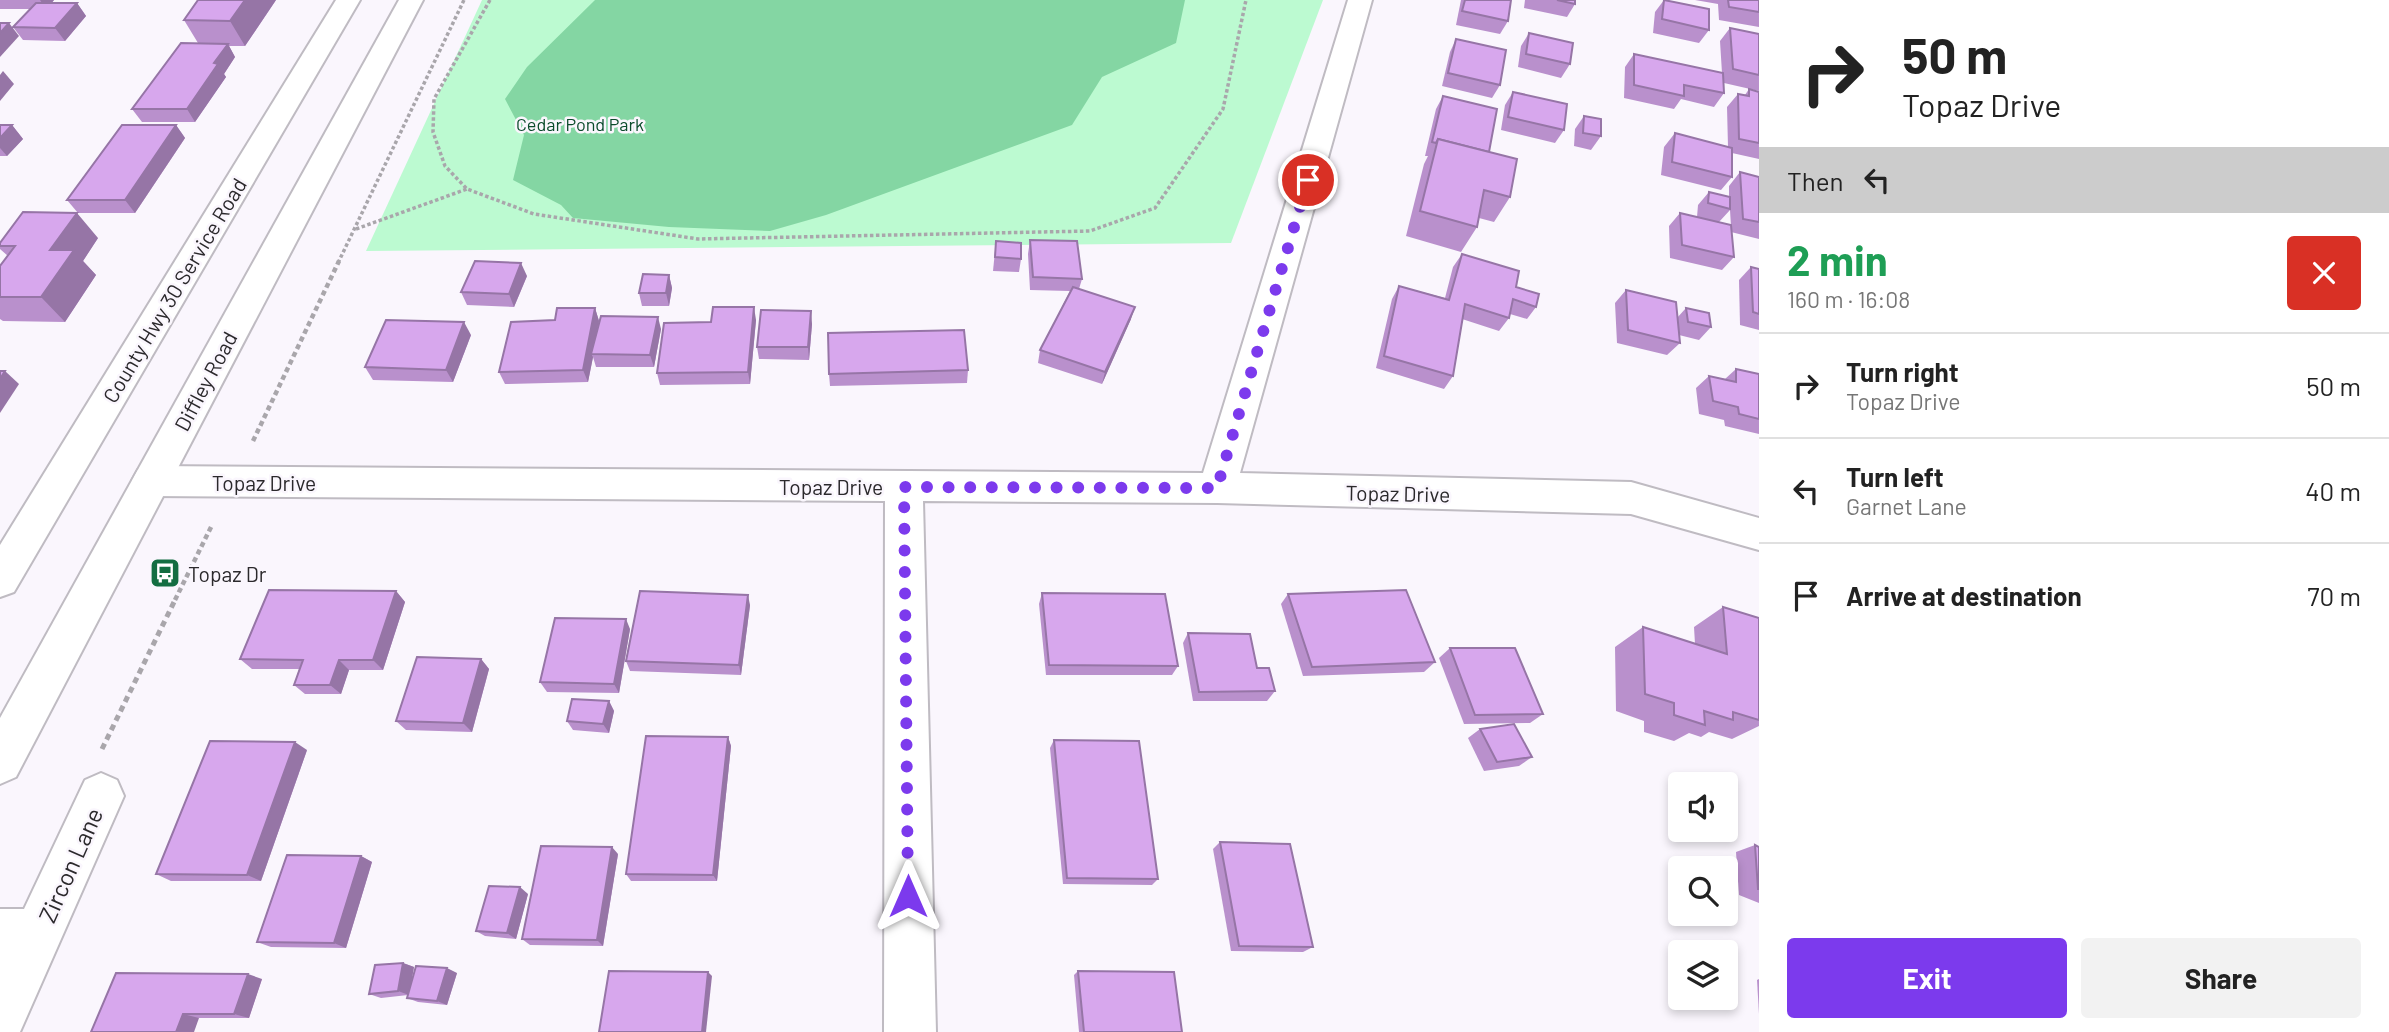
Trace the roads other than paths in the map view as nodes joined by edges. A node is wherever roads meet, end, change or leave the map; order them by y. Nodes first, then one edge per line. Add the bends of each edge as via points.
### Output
1 (348, 0) edge
2 (411, 0) edge
3 (1360, 0) edge
4 (151, 481) junction
5 (904, 487) junction
6 (1217, 488) junction
7 (1759, 534) edge
8 (0, 580) edge
9 (0, 762) edge
10 (101, 796) road end
11 (19, 934) edge
12 (0, 1018) edge
13 (910, 1032) edge

1 - 8 street, County Hwy 30 Service Road
2 - 4 street, Diffley Road
3 - 6 street
4 - 5 street, Topaz Drive
4 - 9 street, Diffley Road
5 - 6 street, Topaz Drive
5 - 13 street
6 - 7 street, Topaz Drive via 1631,498
10 - 11 street, Zircon Lane
11 - 12 street, Zircon Lane

